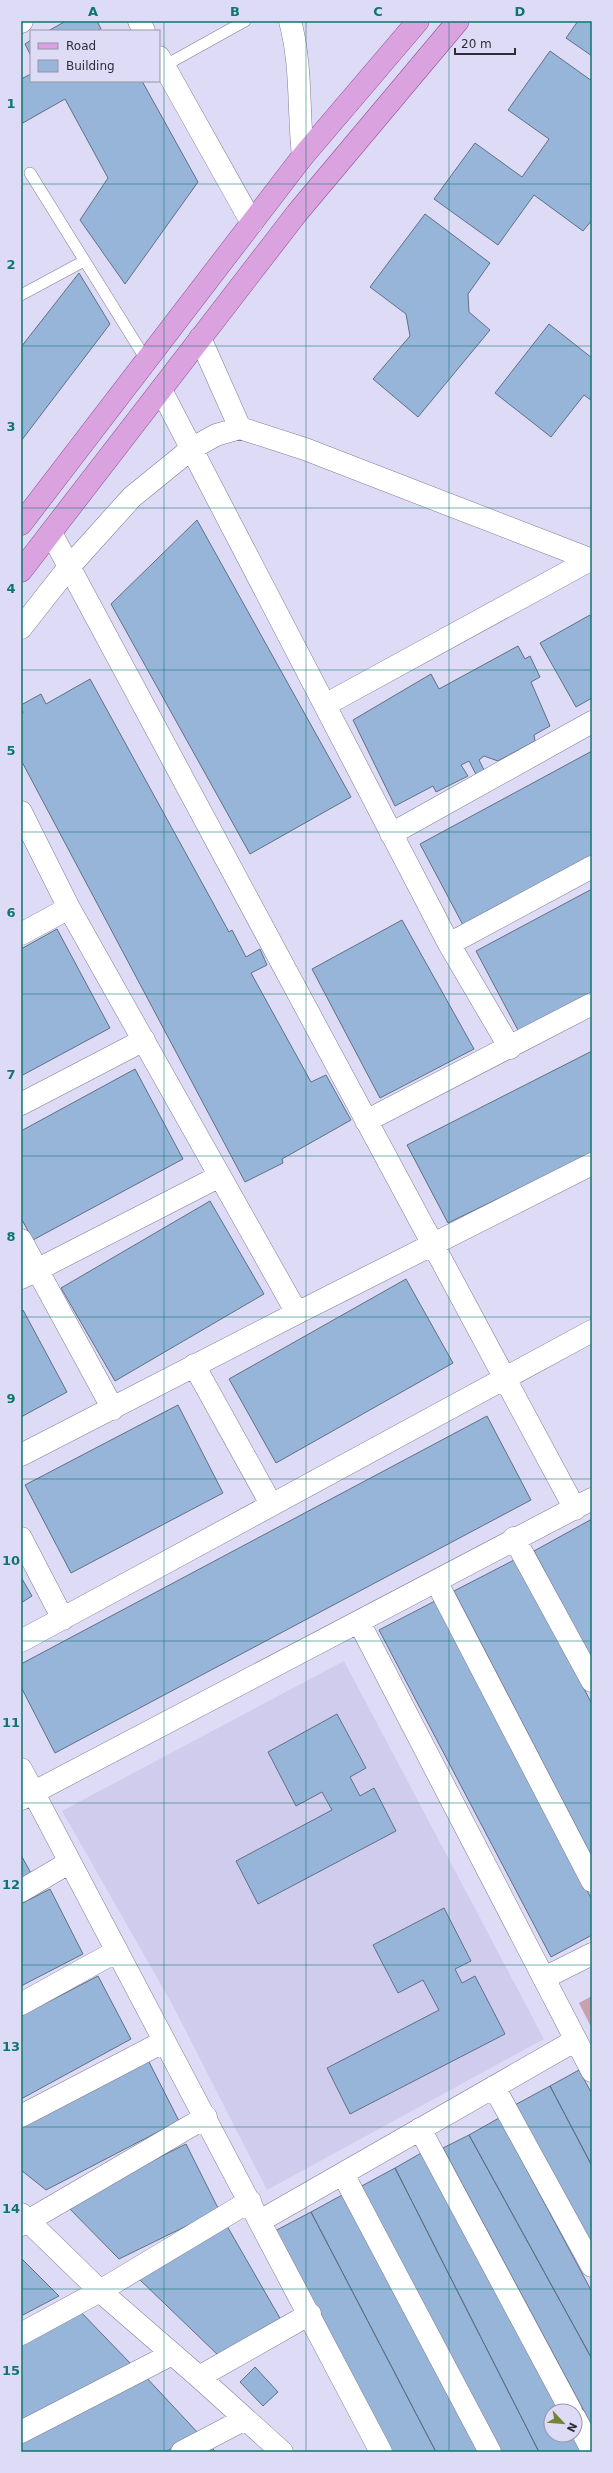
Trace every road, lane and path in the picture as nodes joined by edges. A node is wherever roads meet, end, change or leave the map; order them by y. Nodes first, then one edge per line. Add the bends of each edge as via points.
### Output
1 (139, 21) edge
2 (245, 21) edge
3 (290, 21) edge
4 (418, 21) edge
5 (458, 21) edge
6 (144, 30) edge
7 (161, 61) edge
8 (303, 156) junction
9 (30, 174) dead end
10 (252, 223) junction
11 (84, 261) junction
12 (21, 295) edge
13 (200, 338) junction
14 (147, 361) junction
15 (161, 390) junction
16 (240, 428) junction
17 (191, 449) junction
18 (21, 524) edge
19 (51, 533) junction
20 (591, 560) edge
21 (69, 567) junction
22 (21, 571) edge
23 (21, 628) edge
24 (325, 705) junction
25 (592, 722) edge
26 (21, 812) edge
27 (391, 834) junction
28 (592, 867) edge
29 (69, 908) junction
30 (21, 934) edge
31 (449, 944) junction
32 (592, 1004) edge
33 (144, 1040) junction
34 (510, 1048) junction
35 (21, 1104) edge
36 (366, 1121) junction
37 (592, 1164) edge
38 (220, 1176) junction
39 (21, 1240) edge
40 (432, 1244) junction
41 (29, 1274) edge
42 (297, 1313) junction
43 (592, 1331) edge
44 (194, 1365) junction
45 (504, 1378) junction
46 (113, 1409) junction
47 (21, 1455) edge
48 (271, 1504) junction
49 (584, 1504) edge
50 (21, 1538) edge
51 (514, 1538) junction
52 (436, 1581) junction
53 (63, 1619) junction
54 (359, 1622) junction
55 (21, 1641) edge
56 (592, 1681) edge
57 (21, 1769) edge
58 (27, 1796) edge
59 (70, 1862) junction
60 (592, 1881) edge
61 (21, 1891) edge
62 (117, 1951) junction
63 (592, 1954) edge
64 (544, 1978) junction
65 (21, 2004) edge
66 (576, 2040) junction
67 (163, 2042) junction
68 (592, 2071) edge
69 (494, 2087) junction
70 (21, 2116) edge
71 (206, 2117) junction
72 (420, 2129) junction
73 (343, 2174) junction
74 (250, 2201) junction
75 (24, 2220) edge
76 (260, 2220) junction
77 (592, 2266) edge
78 (100, 2292) junction
79 (310, 2314) junction
80 (21, 2334) edge
81 (172, 2354) junction
82 (199, 2377) junction
83 (567, 2403) edge
84 (245, 2419) junction
85 (21, 2432) edge
86 (583, 2433) edge
87 (592, 2450) edge
88 (182, 2452) edge
89 (282, 2452) edge
90 (381, 2452) edge
91 (490, 2452) edge

1 - 6 street
2 - 7 lane
3 - 8 street via 299,71 299,123
4 - 8 main road
5 - 13 main road via 297,213
7 - 10 street
8 - 10 main road
9 - 11 lane
10 - 14 main road
11 - 12 lane
11 - 14 lane
13 - 15 main road
13 - 16 street
14 - 18 main road
15 - 17 street
15 - 19 main road
16 - 17 street via 216,435
16 - 20 street
17 - 21 street via 132,497
17 - 24 street
19 - 21 street
19 - 22 main road
20 - 24 street
21 - 23 street
21 - 36 street
24 - 27 street
25 - 27 street
26 - 29 street
27 - 31 street
28 - 31 street
29 - 30 street
29 - 33 street
31 - 34 street
32 - 34 street
33 - 35 street
33 - 38 street
34 - 36 street
36 - 40 street
37 - 40 street
38 - 41 street
38 - 42 street
39 - 41 street
40 - 42 street
40 - 45 street
41 - 46 street
42 - 44 street
43 - 45 street
44 - 46 street
44 - 48 street
45 - 48 street
45 - 49 street
46 - 47 street
48 - 53 street
49 - 51 street
50 - 53 street
51 - 52 street
51 - 56 street
52 - 54 street
52 - 60 street
53 - 55 street
54 - 58 street
54 - 64 street
57 - 58 street
58 - 59 street
59 - 61 street
59 - 62 street
62 - 65 street
62 - 67 street
63 - 64 street
64 - 66 street
66 - 68 street
66 - 69 street
67 - 70 street
67 - 71 street
69 - 72 street
69 - 77 street
71 - 74 street
71 - 75 street
72 - 73 street
72 - 83 street
73 - 76 street
73 - 91 street
74 - 76 street
74 - 78 street
75 - 78 street
76 - 79 street
78 - 80 street
78 - 81 street
79 - 82 street
79 - 90 street
81 - 82 street
81 - 85 street
82 - 84 street
84 - 88 street
84 - 89 street
86 - 87 street

